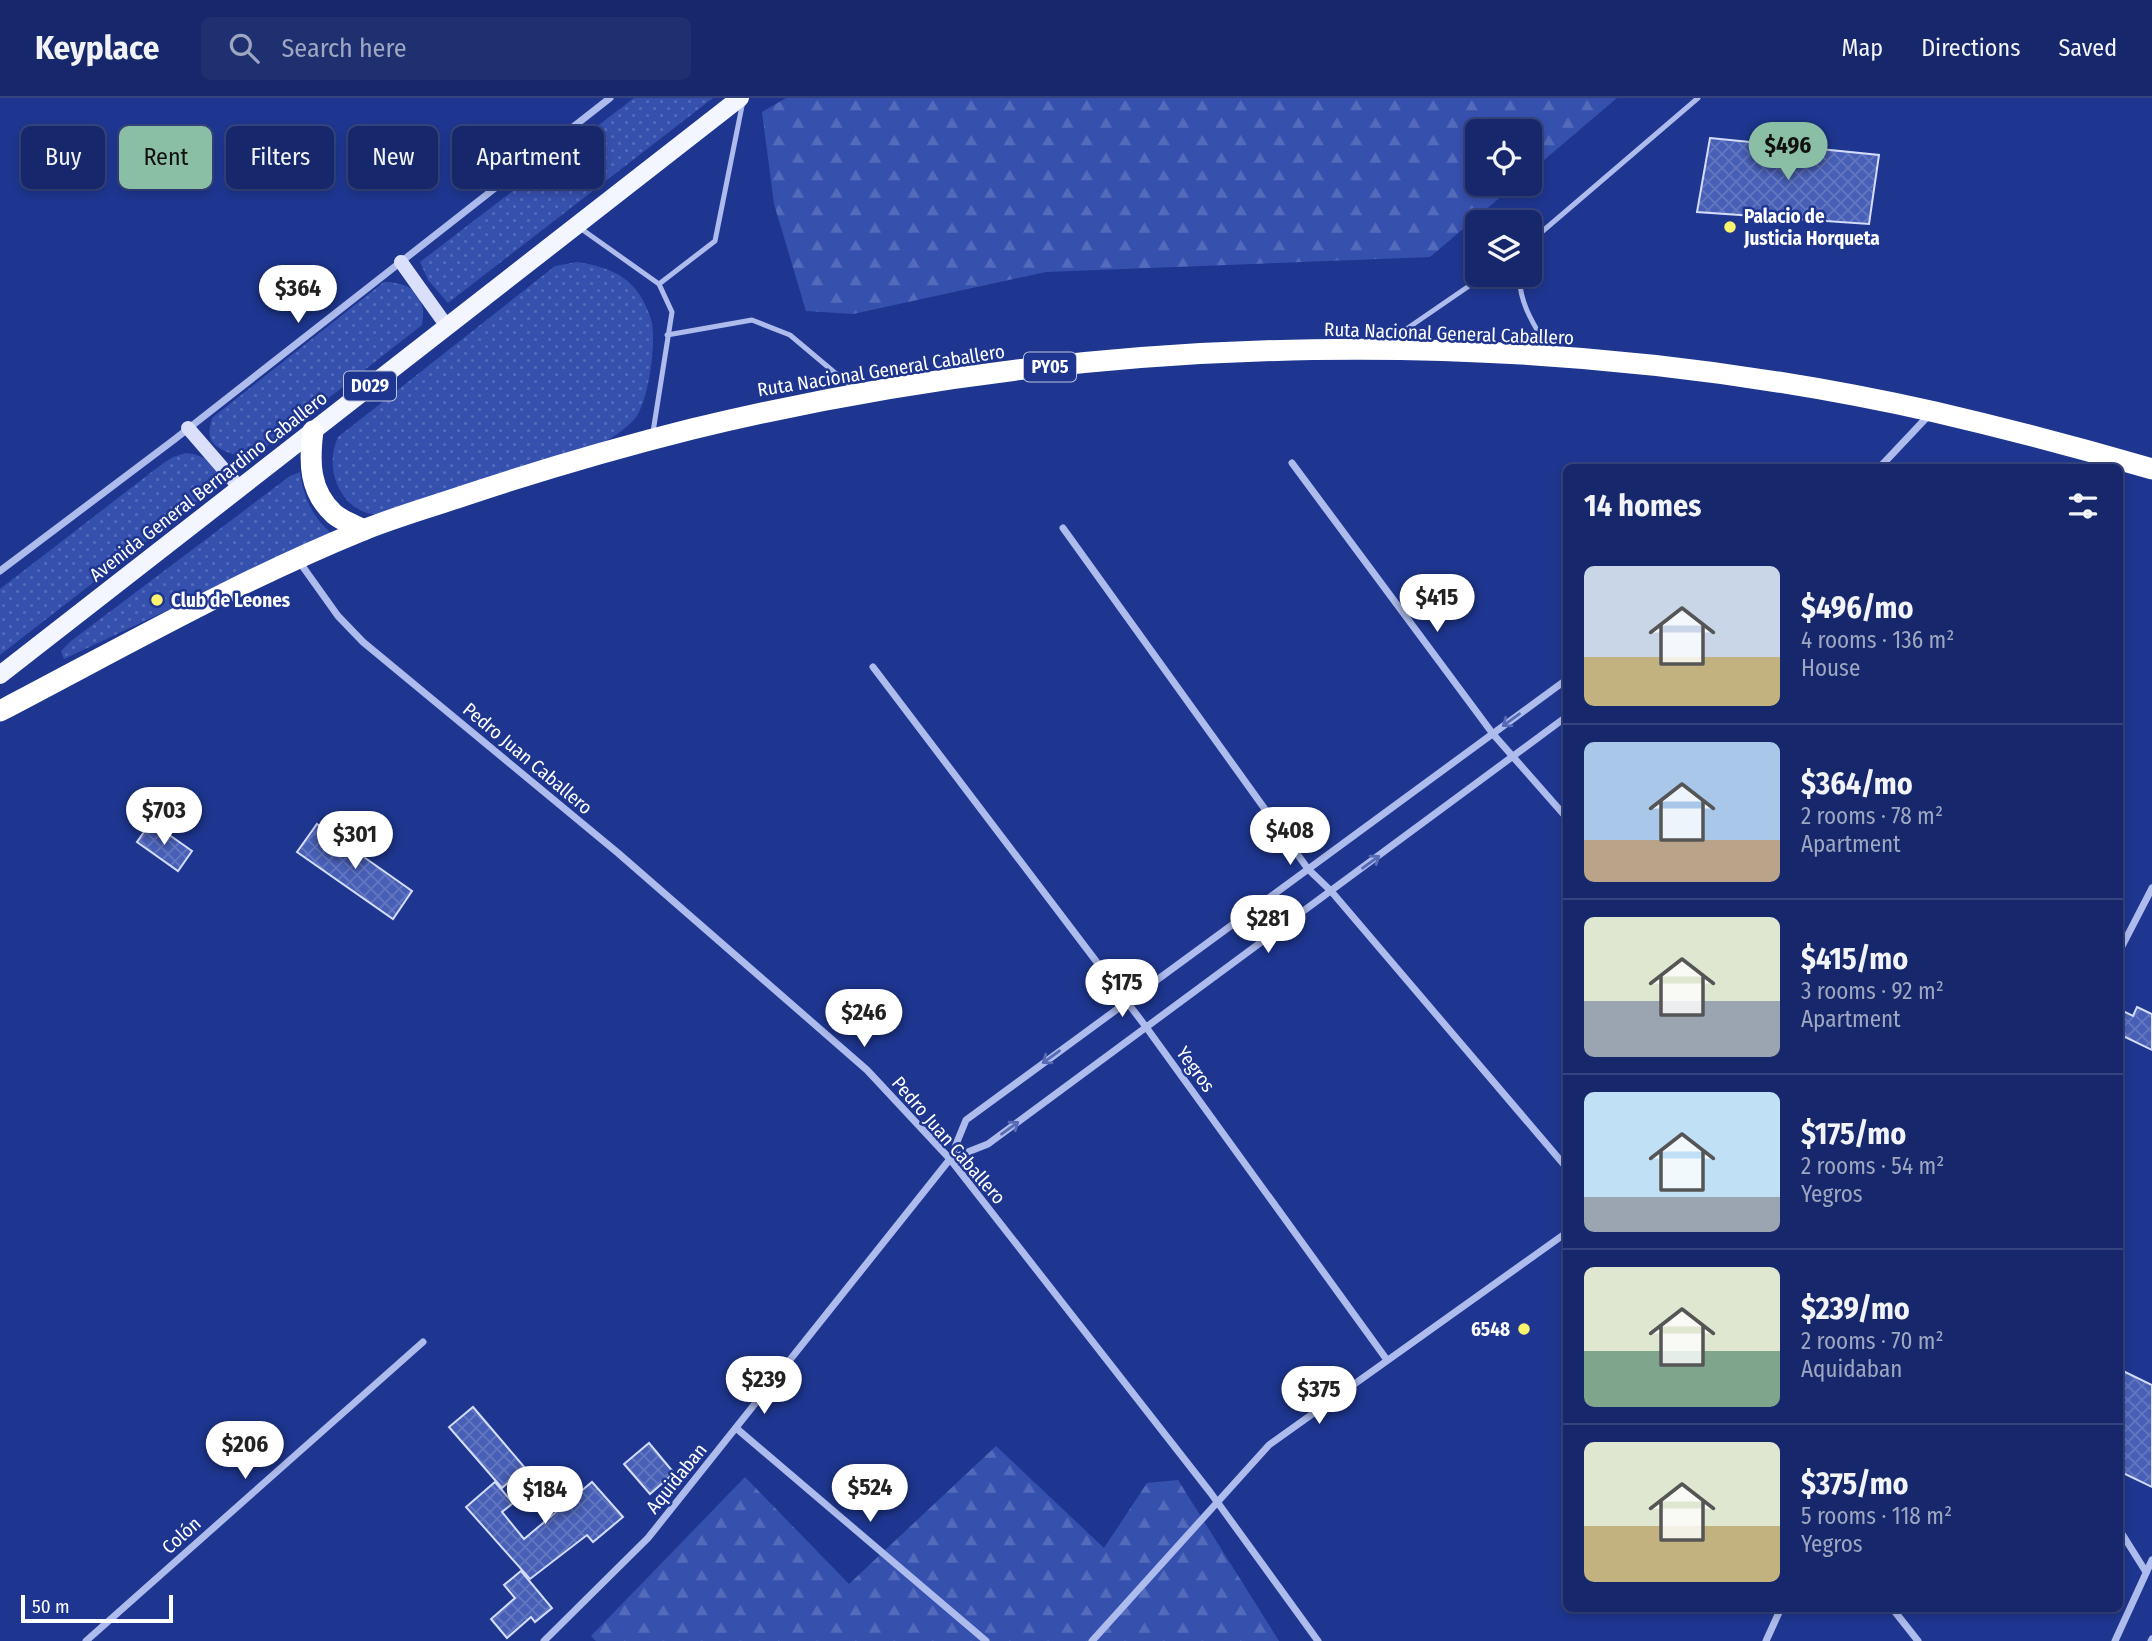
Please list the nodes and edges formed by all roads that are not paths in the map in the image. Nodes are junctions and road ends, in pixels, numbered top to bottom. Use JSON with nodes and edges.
{"nodes":[{"id":1,"x":610,"y":98,"type":"edge"},
{"id":2,"x":742,"y":98,"type":"edge"},
{"id":3,"x":1698,"y":98,"type":"edge"},
{"id":4,"x":576,"y":225,"type":"junction"},
{"id":5,"x":1542,"y":232,"type":"edge"},
{"id":6,"x":401,"y":262,"type":"junction"},
{"id":7,"x":659,"y":284,"type":"junction"},
{"id":8,"x":1468,"y":287,"type":"edge"},
{"id":9,"x":1521,"y":287,"type":"edge"},
{"id":10,"x":446,"y":325,"type":"junction"},
{"id":11,"x":667,"y":335,"type":"junction"},
{"id":12,"x":1376,"y":350,"type":"junction"},
{"id":13,"x":1576,"y":359,"type":"junction"},
{"id":14,"x":859,"y":393,"type":"junction"},
{"id":15,"x":1932,"y":411,"type":"junction"},
{"id":16,"x":188,"y":428,"type":"junction"},
{"id":17,"x":313,"y":431,"type":"junction"},
{"id":18,"x":652,"y":439,"type":"junction"},
{"id":19,"x":1292,"y":463,"type":"dead end"},
{"id":20,"x":1883,"y":464,"type":"edge"},
{"id":21,"x":2152,"y":469,"type":"edge"},
{"id":22,"x":239,"y":487,"type":"junction"},
{"id":23,"x":1063,"y":528,"type":"dead end"},
{"id":24,"x":364,"y":530,"type":"junction"},
{"id":25,"x":298,"y":559,"type":"junction"},
{"id":26,"x":0,"y":571,"type":"edge"},
{"id":27,"x":873,"y":667,"type":"dead end"},
{"id":28,"x":0,"y":675,"type":"edge"},
{"id":29,"x":1563,"y":682,"type":"edge"},
{"id":30,"x":0,"y":711,"type":"edge"},
{"id":31,"x":1563,"y":719,"type":"edge"},
{"id":32,"x":1493,"y":734,"type":"junction"},
{"id":33,"x":1513,"y":757,"type":"junction"},
{"id":34,"x":1563,"y":814,"type":"edge"},
{"id":35,"x":1308,"y":869,"type":"junction"},
{"id":36,"x":1331,"y":891,"type":"junction"},
{"id":37,"x":2151,"y":891,"type":"edge"},
{"id":38,"x":2123,"y":944,"type":"edge"},
{"id":39,"x":1127,"y":1002,"type":"junction"},
{"id":40,"x":1146,"y":1027,"type":"junction"},
{"id":41,"x":950,"y":1159,"type":"junction"},
{"id":42,"x":1563,"y":1163,"type":"edge"},
{"id":43,"x":1563,"y":1235,"type":"edge"},
{"id":44,"x":423,"y":1342,"type":"dead end"},
{"id":45,"x":1387,"y":1360,"type":"junction"},
{"id":46,"x":736,"y":1429,"type":"junction"},
{"id":47,"x":1218,"y":1502,"type":"junction"},
{"id":48,"x":2123,"y":1535,"type":"edge"},
{"id":49,"x":2152,"y":1560,"type":"edge"},
{"id":50,"x":2146,"y":1572,"type":"junction"},
{"id":51,"x":1780,"y":1612,"type":"edge"},
{"id":52,"x":1895,"y":1612,"type":"edge"},
{"id":53,"x":86,"y":1641,"type":"edge"},
{"id":54,"x":544,"y":1641,"type":"edge"},
{"id":55,"x":986,"y":1641,"type":"edge"},
{"id":56,"x":1092,"y":1641,"type":"edge"},
{"id":57,"x":1318,"y":1641,"type":"edge"},
{"id":58,"x":1766,"y":1641,"type":"edge"},
{"id":59,"x":1918,"y":1641,"type":"edge"},
{"id":60,"x":2115,"y":1641,"type":"edge"}],
"edges":[{"from":1,"to":6,"type":"street"},
{"from":2,"to":4,"type":"main road","name":"Avenida General Bernardino Caballero","number":"D029"},
{"from":2,"to":7,"type":"lane"},
{"from":3,"to":5,"type":"lane"},
{"from":4,"to":7,"type":"lane"},
{"from":4,"to":10,"type":"main road","name":"Avenida General Bernardino Caballero","number":"D029"},
{"from":6,"to":10,"type":"main road"},
{"from":6,"to":16,"type":"street"},
{"from":7,"to":11,"type":"lane"},
{"from":8,"to":12,"type":"lane"},
{"from":9,"to":13,"type":"lane"},
{"from":10,"to":17,"type":"main road","name":"Avenida General Bernardino Caballero","number":"D029"},
{"from":11,"to":14,"type":"lane"},
{"from":11,"to":18,"type":"lane"},
{"from":12,"to":13,"type":"highway","name":"Ruta Nacional General Caballero","number":"PY05"},
{"from":12,"to":14,"type":"highway","name":"Ruta Nacional General Caballero","number":"PY05"},
{"from":13,"to":15,"type":"highway","name":"Ruta Nacional General Caballero","number":"PY05"},
{"from":14,"to":18,"type":"highway","name":"Ruta Nacional General Caballero","number":"PY05"},
{"from":15,"to":20,"type":"street"},
{"from":15,"to":21,"type":"highway","name":"Ruta Nacional General Caballero","number":"PY05"},
{"from":16,"to":22,"type":"main road"},
{"from":16,"to":26,"type":"street"},
{"from":17,"to":22,"type":"main road","name":"Avenida General Bernardino Caballero","number":"D029"},
{"from":17,"to":24,"type":"highway"},
{"from":18,"to":24,"type":"highway","name":"Ruta Nacional General Caballero","number":"PY05"},
{"from":19,"to":32,"type":"street"},
{"from":22,"to":28,"type":"main road","name":"Avenida General Bernardino Caballero","number":"D029"},
{"from":23,"to":35,"type":"street"},
{"from":24,"to":25,"type":"highway","name":"Ruta Nacional General Caballero","number":"PY05"},
{"from":25,"to":30,"type":"highway","name":"Ruta Nacional General Caballero","number":"PY05"},
{"from":25,"to":41,"type":"street","name":"Pedro Juan Caballero"},
{"from":27,"to":39,"type":"street","name":"Yegros"},
{"from":29,"to":32,"type":"street","one_way":true},
{"from":31,"to":33,"type":"street"},
{"from":32,"to":33,"type":"street"},
{"from":32,"to":35,"type":"street"},
{"from":33,"to":34,"type":"street"},
{"from":36,"to":33,"type":"street","one_way":true},
{"from":35,"to":36,"type":"street"},
{"from":35,"to":39,"type":"street"},
{"from":36,"to":40,"type":"street"},
{"from":36,"to":42,"type":"street"},
{"from":37,"to":38,"type":"street"},
{"from":39,"to":40,"type":"street","name":"Yegros"},
{"from":39,"to":41,"type":"street","one_way":true},
{"from":41,"to":40,"type":"street","one_way":true},
{"from":40,"to":45,"type":"street","name":"Yegros"},
{"from":41,"to":46,"type":"street","name":"Aquidaban"},
{"from":41,"to":47,"type":"street","name":"Pedro Juan Caballero"},
{"from":43,"to":45,"type":"street"},
{"from":44,"to":53,"type":"street","name":"Colón"},
{"from":45,"to":47,"type":"street"},
{"from":46,"to":54,"type":"street","name":"Aquidaban"},
{"from":46,"to":55,"type":"street"},
{"from":47,"to":56,"type":"street"},
{"from":47,"to":57,"type":"street","name":"Pedro Juan Caballero"},
{"from":48,"to":50,"type":"street"},
{"from":49,"to":50,"type":"street"},
{"from":50,"to":60,"type":"street"},
{"from":51,"to":58,"type":"street"},
{"from":52,"to":59,"type":"street"}]}
